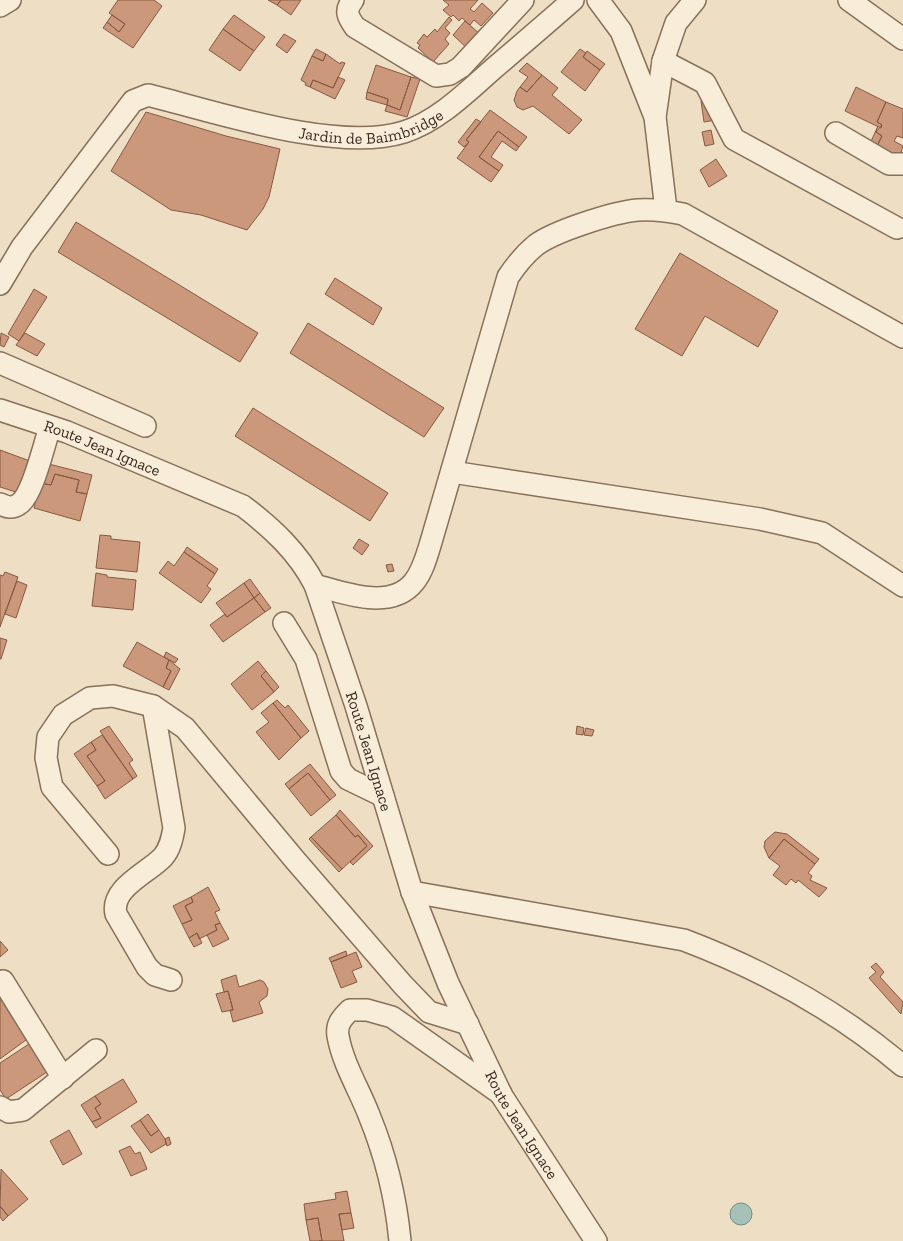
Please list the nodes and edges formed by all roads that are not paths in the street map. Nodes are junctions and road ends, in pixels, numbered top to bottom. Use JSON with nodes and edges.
{"nodes":[{"id":1,"x":10,"y":0,"type":"edge"},
{"id":2,"x":353,"y":0,"type":"edge"},
{"id":3,"x":523,"y":0,"type":"edge"},
{"id":4,"x":573,"y":0,"type":"edge"},
{"id":5,"x":598,"y":0,"type":"edge"},
{"id":6,"x":695,"y":0,"type":"edge"},
{"id":7,"x":849,"y":0,"type":"edge"},
{"id":8,"x":0,"y":6,"type":"edge"},
{"id":9,"x":903,"y":39,"type":"edge"},
{"id":10,"x":663,"y":61,"type":"junction"},
{"id":11,"x":655,"y":117,"type":"junction"},
{"id":12,"x":836,"y":132,"type":"dead end"},
{"id":13,"x":903,"y":164,"type":"edge"},
{"id":14,"x":666,"y":210,"type":"junction"},
{"id":15,"x":897,"y":228,"type":"dead end"},
{"id":16,"x":7,"y":258,"type":"edge"},
{"id":17,"x":0,"y":284,"type":"edge"},
{"id":18,"x":903,"y":337,"type":"edge"},
{"id":19,"x":0,"y":363,"type":"edge"},
{"id":20,"x":0,"y":410,"type":"edge"},
{"id":21,"x":145,"y":426,"type":"dead end"},
{"id":22,"x":50,"y":427,"type":"junction"},
{"id":23,"x":452,"y":472,"type":"junction"},
{"id":24,"x":0,"y":504,"type":"edge"},
{"id":25,"x":315,"y":585,"type":"junction"},
{"id":26,"x":903,"y":586,"type":"edge"},
{"id":27,"x":284,"y":623,"type":"dead end"},
{"id":28,"x":153,"y":706,"type":"junction"},
{"id":29,"x":383,"y":796,"type":"junction"},
{"id":30,"x":108,"y":854,"type":"dead end"},
{"id":31,"x":412,"y":892,"type":"junction"},
{"id":32,"x":171,"y":980,"type":"dead end"},
{"id":33,"x":3,"y":981,"type":"dead end"},
{"id":34,"x":468,"y":1024,"type":"junction"},
{"id":35,"x":96,"y":1050,"type":"dead end"},
{"id":36,"x":903,"y":1066,"type":"edge"},
{"id":37,"x":63,"y":1078,"type":"junction"},
{"id":38,"x":502,"y":1096,"type":"junction"},
{"id":39,"x":0,"y":1107,"type":"edge"},
{"id":40,"x":400,"y":1241,"type":"edge"},
{"id":41,"x":596,"y":1241,"type":"edge"}],
"edges":[{"from":1,"to":8,"type":"street"},
{"from":2,"to":3,"type":"street"},
{"from":4,"to":16,"type":"street","name":"Jardin de Baimbridge"},
{"from":5,"to":11,"type":"street"},
{"from":6,"to":10,"type":"street"},
{"from":7,"to":9,"type":"street"},
{"from":10,"to":11,"type":"street"},
{"from":10,"to":15,"type":"street"},
{"from":11,"to":14,"type":"street"},
{"from":12,"to":13,"type":"street"},
{"from":14,"to":18,"type":"street"},
{"from":14,"to":23,"type":"street"},
{"from":16,"to":17,"type":"street"},
{"from":19,"to":21,"type":"street"},
{"from":20,"to":22,"type":"street","name":"Route Jean Ignace"},
{"from":22,"to":24,"type":"street"},
{"from":22,"to":25,"type":"street","name":"Route Jean Ignace"},
{"from":23,"to":25,"type":"street"},
{"from":23,"to":26,"type":"street"},
{"from":25,"to":29,"type":"street","name":"Route Jean Ignace"},
{"from":27,"to":29,"type":"street"},
{"from":28,"to":30,"type":"street"},
{"from":28,"to":32,"type":"street"},
{"from":28,"to":34,"type":"street"},
{"from":29,"to":31,"type":"street","name":"Route Jean Ignace"},
{"from":31,"to":34,"type":"street","name":"Route Jean Ignace"},
{"from":31,"to":36,"type":"street"},
{"from":33,"to":37,"type":"street"},
{"from":34,"to":38,"type":"street","name":"Route Jean Ignace"},
{"from":35,"to":37,"type":"street"},
{"from":37,"to":39,"type":"street"},
{"from":38,"to":40,"type":"street"},
{"from":38,"to":41,"type":"street","name":"Route Jean Ignace"}]}
